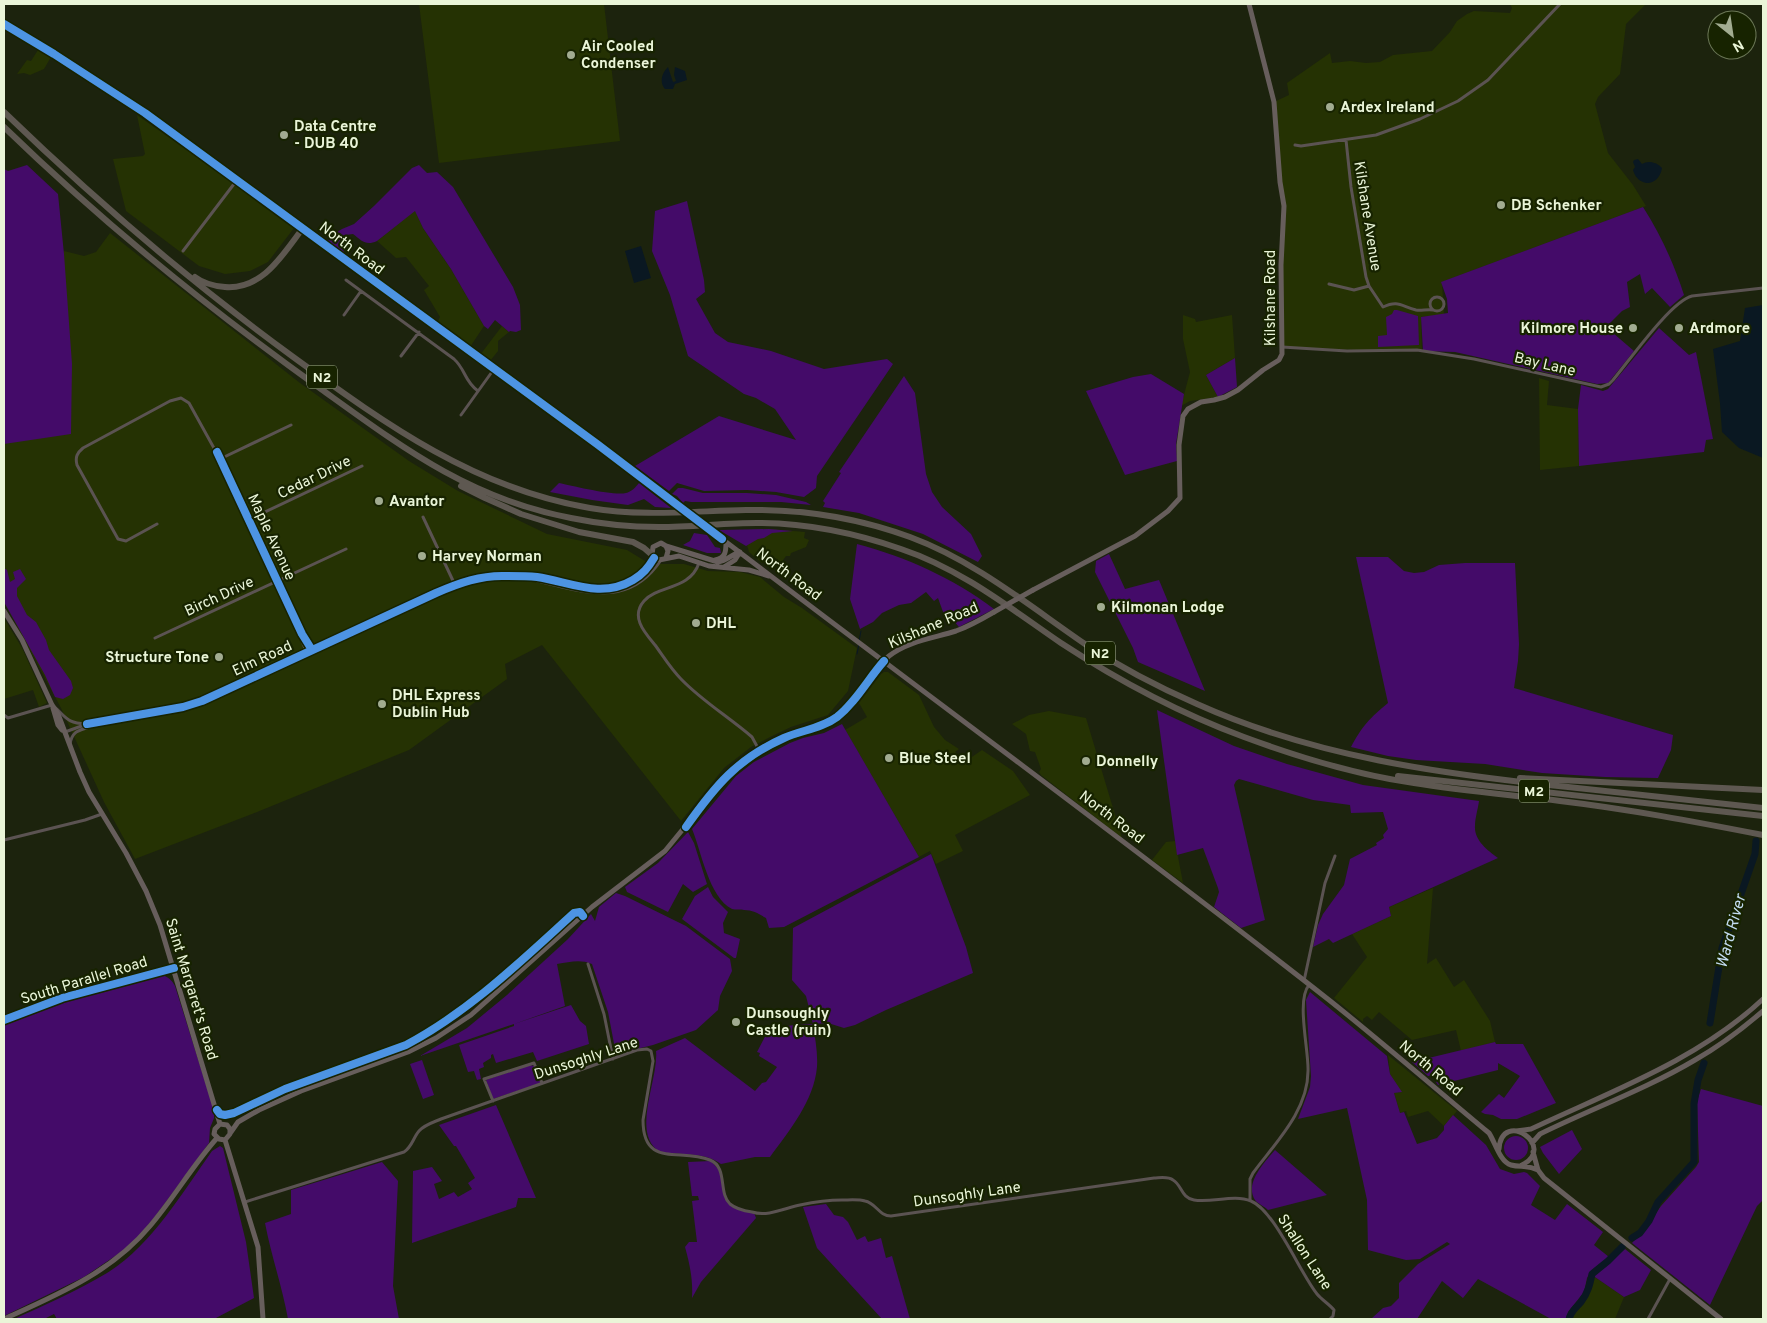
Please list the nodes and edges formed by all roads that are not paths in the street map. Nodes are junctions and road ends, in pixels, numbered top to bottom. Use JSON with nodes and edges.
{"nodes":[{"id":1,"x":1249,"y":4,"type":"edge"},
{"id":2,"x":1560,"y":4,"type":"edge"},
{"id":3,"x":4,"y":24,"type":"edge"},
{"id":4,"x":4,"y":112,"type":"edge"},
{"id":5,"x":4,"y":127,"type":"edge"},
{"id":6,"x":1346,"y":140,"type":"junction"},
{"id":7,"x":1295,"y":145,"type":"dead end"},
{"id":8,"x":237,"y":180,"type":"junction"},
{"id":9,"x":303,"y":228,"type":"junction"},
{"id":10,"x":148,"y":243,"type":"junction"},
{"id":11,"x":183,"y":251,"type":"dead end"},
{"id":12,"x":346,"y":280,"type":"dead end"},
{"id":13,"x":1329,"y":284,"type":"dead end"},
{"id":14,"x":1369,"y":286,"type":"junction"},
{"id":15,"x":1763,"y":288,"type":"edge"},
{"id":16,"x":361,"y":291,"type":"junction"},
{"id":17,"x":1430,"y":304,"type":"junction"},
{"id":18,"x":1426,"y":309,"type":"junction"},
{"id":19,"x":1433,"y":310,"type":"junction"},
{"id":20,"x":344,"y":315,"type":"dead end"},
{"id":21,"x":419,"y":332,"type":"junction"},
{"id":22,"x":1282,"y":348,"type":"junction"},
{"id":23,"x":401,"y":356,"type":"dead end"},
{"id":24,"x":494,"y":369,"type":"junction"},
{"id":25,"x":321,"y":388,"type":"junction"},
{"id":26,"x":478,"y":391,"type":"junction"},
{"id":27,"x":461,"y":415,"type":"dead end"},
{"id":28,"x":291,"y":425,"type":"dead end"},
{"id":29,"x":220,"y":459,"type":"junction"},
{"id":30,"x":362,"y":466,"type":"dead end"},
{"id":31,"x":676,"y":505,"type":"tunnel mouth"},
{"id":32,"x":424,"y":517,"type":"dead end"},
{"id":33,"x":248,"y":520,"type":"junction"},
{"id":34,"x":157,"y":524,"type":"dead end"},
{"id":35,"x":713,"y":532,"type":"tunnel mouth"},
{"id":36,"x":726,"y":542,"type":"junction"},
{"id":37,"x":666,"y":546,"type":"junction"},
{"id":38,"x":346,"y":549,"type":"dead end"},
{"id":39,"x":740,"y":552,"type":"junction"},
{"id":40,"x":653,"y":557,"type":"junction"},
{"id":41,"x":663,"y":559,"type":"junction"},
{"id":42,"x":712,"y":560,"type":"junction"},
{"id":43,"x":699,"y":563,"type":"junction"},
{"id":44,"x":723,"y":567,"type":"junction"},
{"id":45,"x":772,"y":576,"type":"junction"},
{"id":46,"x":528,"y":578,"type":"junction"},
{"id":47,"x":278,"y":581,"type":"junction"},
{"id":48,"x":455,"y":585,"type":"junction"},
{"id":49,"x":4,"y":611,"type":"edge"},
{"id":50,"x":302,"y":634,"type":"junction"},
{"id":51,"x":154,"y":638,"type":"dead end"},
{"id":52,"x":312,"y":650,"type":"junction"},
{"id":53,"x":306,"y":653,"type":"junction"},
{"id":54,"x":884,"y":661,"type":"junction"},
{"id":55,"x":52,"y":705,"type":"junction"},
{"id":56,"x":4,"y":716,"type":"edge"},
{"id":57,"x":96,"y":722,"type":"junction"},
{"id":58,"x":74,"y":723,"type":"junction"},
{"id":59,"x":87,"y":724,"type":"junction"},
{"id":60,"x":64,"y":732,"type":"junction"},
{"id":61,"x":70,"y":746,"type":"junction"},
{"id":62,"x":760,"y":751,"type":"junction"},
{"id":63,"x":1306,"y":757,"type":"junction"},
{"id":64,"x":1388,"y":763,"type":"junction"},
{"id":65,"x":1763,"y":790,"type":"edge"},
{"id":66,"x":1763,"y":808,"type":"edge"},
{"id":67,"x":102,"y":814,"type":"junction"},
{"id":68,"x":1763,"y":816,"type":"edge"},
{"id":69,"x":1763,"y":834,"type":"edge"},
{"id":70,"x":4,"y":840,"type":"edge"},
{"id":71,"x":1335,"y":856,"type":"dead end"},
{"id":72,"x":588,"y":964,"type":"dead end"},
{"id":73,"x":174,"y":968,"type":"junction"},
{"id":74,"x":1304,"y":981,"type":"junction"},
{"id":75,"x":1309,"y":985,"type":"junction"},
{"id":76,"x":1763,"y":999,"type":"edge"},
{"id":77,"x":1763,"y":1011,"type":"edge"},
{"id":78,"x":4,"y":1020,"type":"edge"},
{"id":79,"x":613,"y":1058,"type":"junction"},
{"id":80,"x":542,"y":1083,"type":"junction"},
{"id":81,"x":493,"y":1101,"type":"junction"},
{"id":82,"x":238,"y":1122,"type":"junction"},
{"id":83,"x":223,"y":1124,"type":"junction"},
{"id":84,"x":1516,"y":1131,"type":"junction"},
{"id":85,"x":231,"y":1132,"type":"junction"},
{"id":86,"x":1489,"y":1133,"type":"junction"},
{"id":87,"x":1506,"y":1134,"type":"junction"},
{"id":88,"x":217,"y":1138,"type":"junction"},
{"id":89,"x":225,"y":1140,"type":"junction"},
{"id":90,"x":1532,"y":1142,"type":"junction"},
{"id":91,"x":1499,"y":1150,"type":"junction"},
{"id":92,"x":1533,"y":1152,"type":"junction"},
{"id":93,"x":1521,"y":1165,"type":"junction"},
{"id":94,"x":1538,"y":1170,"type":"junction"},
{"id":95,"x":1250,"y":1200,"type":"junction"},
{"id":96,"x":245,"y":1202,"type":"junction"},
{"id":97,"x":1670,"y":1279,"type":"junction"},
{"id":98,"x":4,"y":1319,"type":"edge"},
{"id":99,"x":263,"y":1319,"type":"edge"},
{"id":100,"x":1330,"y":1319,"type":"edge"},
{"id":101,"x":1648,"y":1319,"type":"edge"},
{"id":102,"x":1721,"y":1319,"type":"edge"}],
"edges":[{"from":1,"to":22,"type":"main road","name":"Kilshane Road"},
{"from":2,"to":6,"type":"street"},
{"from":3,"to":8,"type":"street","name":"North Road"},
{"from":4,"to":10,"type":"highway","number":"N2"},
{"from":5,"to":25,"type":"highway","number":"N2"},
{"from":6,"to":7,"type":"street"},
{"from":6,"to":14,"type":"street","name":"Kilshane Avenue"},
{"from":8,"to":9,"type":"street","name":"North Road"},
{"from":8,"to":11,"type":"street"},
{"from":9,"to":10,"type":"highway"},
{"from":9,"to":24,"type":"main road","name":"North Road"},
{"from":10,"to":64,"type":"highway","number":"N2"},
{"from":12,"to":16,"type":"street"},
{"from":13,"to":14,"type":"street"},
{"from":14,"to":18,"type":"street","name":"Kilshane Avenue"},
{"from":15,"to":22,"type":"street","name":"Bay Lane"},
{"from":16,"to":20,"type":"street"},
{"from":16,"to":21,"type":"street"},
{"from":17,"to":18,"type":"street"},
{"from":17,"to":19,"type":"street"},
{"from":17,"to":19,"type":"street"},
{"from":18,"to":19,"type":"street","name":"Kilshane Avenue"},
{"from":21,"to":23,"type":"street"},
{"from":21,"to":26,"type":"street"},
{"from":22,"to":54,"type":"main road","name":"Kilshane Road","bridge":true},
{"from":24,"to":26,"type":"street"},
{"from":24,"to":31,"type":"main road","name":"North Road"},
{"from":25,"to":40,"type":"highway"},
{"from":25,"to":63,"type":"highway","number":"N2"},
{"from":26,"to":27,"type":"street"},
{"from":28,"to":29,"type":"street"},
{"from":29,"to":33,"type":"street","name":"Maple Avenue"},
{"from":29,"to":34,"type":"street","name":"Maple Avenue"},
{"from":30,"to":33,"type":"street","name":"Cedar Drive"},
{"from":32,"to":48,"type":"street"},
{"from":33,"to":47,"type":"street","name":"Maple Avenue"},
{"from":35,"to":36,"type":"main road","name":"North Road"},
{"from":36,"to":39,"type":"main road","name":"North Road"},
{"from":36,"to":42,"type":"main road"},
{"from":37,"to":40,"type":"main road"},
{"from":37,"to":41,"type":"main road"},
{"from":37,"to":42,"type":"main road"},
{"from":38,"to":47,"type":"street","name":"Birch Drive"},
{"from":39,"to":42,"type":"main road"},
{"from":39,"to":44,"type":"main road"},
{"from":39,"to":45,"type":"main road","name":"North Road"},
{"from":40,"to":41,"type":"main road"},
{"from":40,"to":46,"type":"street","name":"Elm Road"},
{"from":41,"to":43,"type":"main road"},
{"from":41,"to":46,"type":"street","name":"Elm Road"},
{"from":43,"to":44,"type":"main road"},
{"from":43,"to":62,"type":"street"},
{"from":44,"to":45,"type":"main road"},
{"from":45,"to":54,"type":"main road","name":"North Road"},
{"from":46,"to":48,"type":"street","name":"Elm Road"},
{"from":47,"to":50,"type":"street","name":"Maple Avenue"},
{"from":47,"to":51,"type":"street","name":"Birch Drive"},
{"from":48,"to":52,"type":"street","name":"Elm Road"},
{"from":49,"to":55,"type":"main road","name":"Saint Margaret's Road"},
{"from":50,"to":52,"type":"street","name":"Maple Avenue"},
{"from":50,"to":53,"type":"street","name":"Maple Avenue"},
{"from":52,"to":53,"type":"street","name":"Elm Road"},
{"from":53,"to":57,"type":"street","name":"Elm Road"},
{"from":54,"to":62,"type":"main road","name":"Kilshane Road"},
{"from":54,"to":74,"type":"main road","name":"North Road"},
{"from":55,"to":56,"type":"street"},
{"from":55,"to":58,"type":"street"},
{"from":55,"to":60,"type":"main road","name":"Saint Margaret's Road"},
{"from":57,"to":59,"type":"street","name":"Elm Road"},
{"from":57,"to":61,"type":"street","name":"Elm Road"},
{"from":58,"to":59,"type":"street","name":"Elm Road"},
{"from":58,"to":60,"type":"street"},
{"from":59,"to":60,"type":"street","name":"Elm Road"},
{"from":60,"to":61,"type":"main road","name":"Saint Margaret's Road"},
{"from":61,"to":67,"type":"main road","name":"Saint Margaret's Road"},
{"from":62,"to":82,"type":"main road","name":"Kilshane Road"},
{"from":63,"to":68,"type":"highway","number":"M2"},
{"from":63,"to":69,"type":"highway"},
{"from":64,"to":65,"type":"highway"},
{"from":64,"to":66,"type":"highway","number":"M2"},
{"from":67,"to":70,"type":"street"},
{"from":67,"to":73,"type":"main road","name":"Saint Margaret's Road"},
{"from":71,"to":74,"type":"street"},
{"from":72,"to":79,"type":"street"},
{"from":73,"to":78,"type":"main road","name":"South Parallel Road"},
{"from":73,"to":83,"type":"main road","name":"Saint Margaret's Road"},
{"from":74,"to":75,"type":"main road","name":"North Road"},
{"from":75,"to":86,"type":"main road","name":"North Road"},
{"from":75,"to":95,"type":"street"},
{"from":76,"to":84,"type":"main road"},
{"from":77,"to":90,"type":"main road"},
{"from":79,"to":80,"type":"street","name":"Dunsoghly Lane"},
{"from":79,"to":95,"type":"street","name":"Dunsoghly Lane"},
{"from":80,"to":81,"type":"street","name":"Dunsoghly Lane"},
{"from":80,"to":81,"type":"street"},
{"from":81,"to":96,"type":"street","name":"Dunsoghly Lane"},
{"from":82,"to":83,"type":"main road","name":"Kilshane Road"},
{"from":82,"to":85,"type":"main road","name":"Kilshane Road"},
{"from":83,"to":85,"type":"main road"},
{"from":83,"to":88,"type":"main road"},
{"from":84,"to":87,"type":"main road"},
{"from":84,"to":90,"type":"main road"},
{"from":85,"to":89,"type":"main road"},
{"from":86,"to":87,"type":"main road"},
{"from":86,"to":91,"type":"main road","name":"North Road"},
{"from":87,"to":91,"type":"main road"},
{"from":88,"to":89,"type":"main road"},
{"from":88,"to":98,"type":"main road"},
{"from":89,"to":96,"type":"main road"},
{"from":90,"to":92,"type":"main road"},
{"from":91,"to":93,"type":"main road"},
{"from":92,"to":93,"type":"main road"},
{"from":92,"to":94,"type":"main road"},
{"from":93,"to":94,"type":"main road"},
{"from":94,"to":97,"type":"main road"},
{"from":95,"to":100,"type":"street","name":"Shallon Lane"},
{"from":96,"to":99,"type":"main road"},
{"from":97,"to":101,"type":"street"},
{"from":97,"to":102,"type":"main road"}]}
